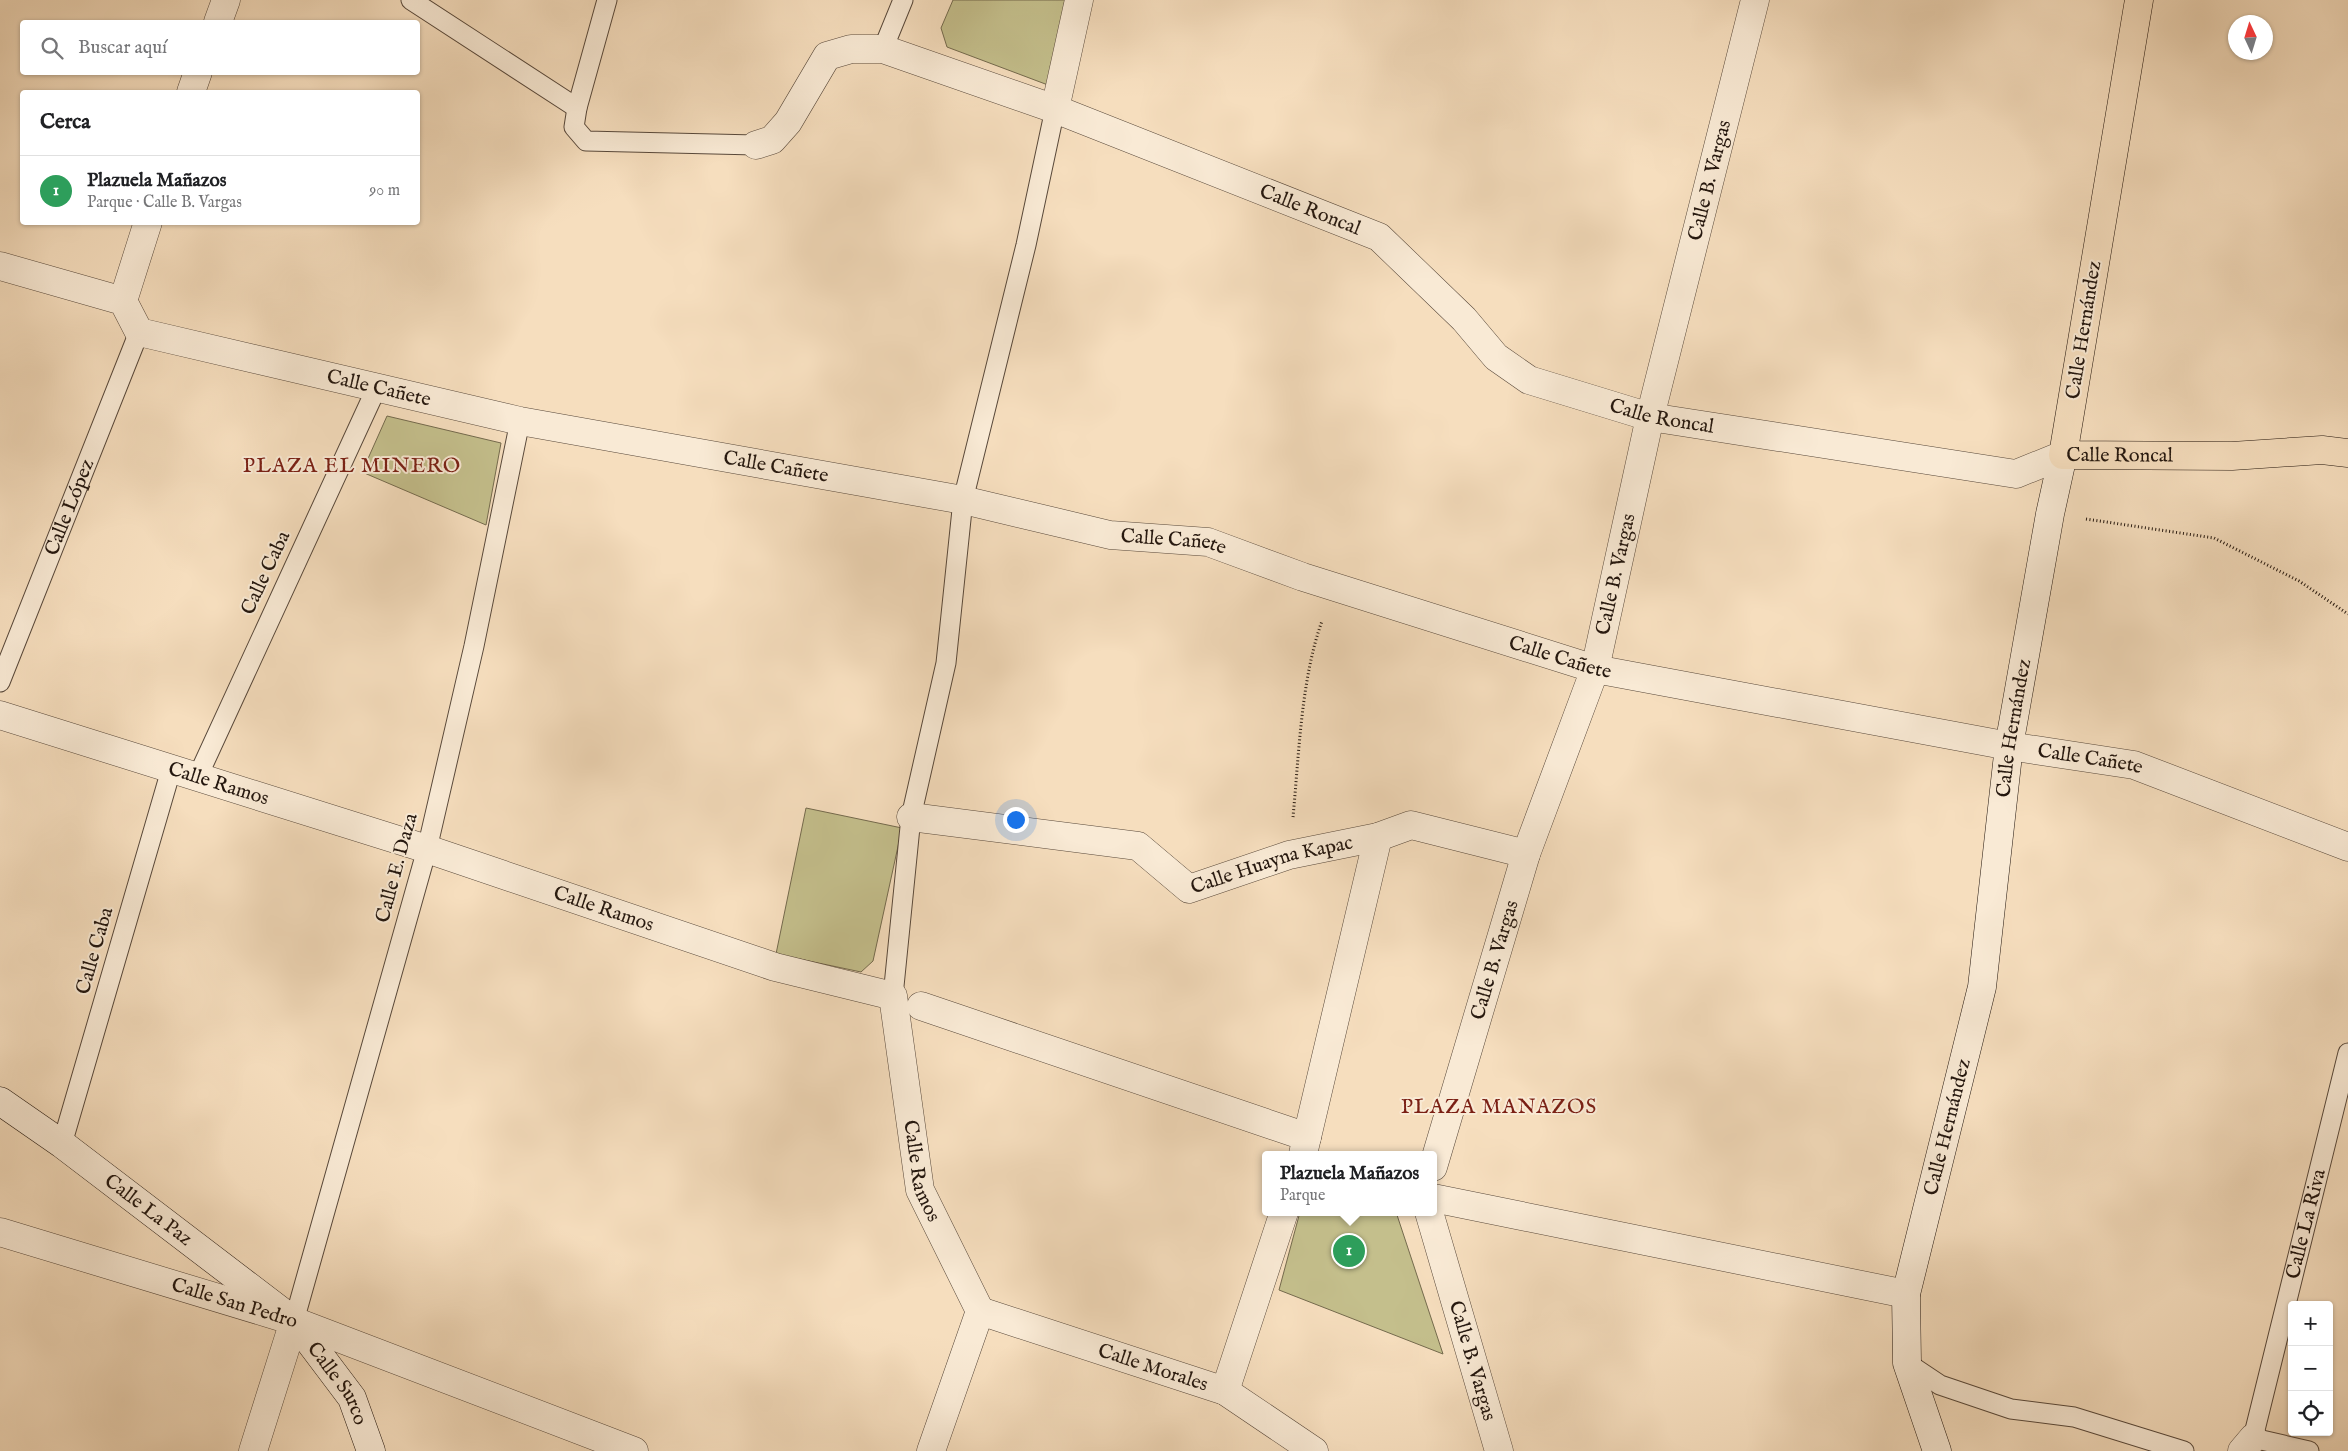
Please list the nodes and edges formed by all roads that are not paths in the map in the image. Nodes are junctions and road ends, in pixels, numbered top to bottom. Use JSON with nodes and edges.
{"nodes":[{"id":1,"x":226,"y":0,"type":"edge"},
{"id":2,"x":411,"y":0,"type":"edge"},
{"id":3,"x":607,"y":0,"type":"edge"},
{"id":4,"x":903,"y":0,"type":"edge"},
{"id":5,"x":1079,"y":0,"type":"edge"},
{"id":6,"x":1755,"y":0,"type":"edge"},
{"id":7,"x":2138,"y":0,"type":"edge"},
{"id":8,"x":219,"y":20,"type":"edge"},
{"id":9,"x":883,"y":49,"type":"junction"},
{"id":10,"x":197,"y":75,"type":"edge"},
{"id":11,"x":192,"y":90,"type":"edge"},
{"id":12,"x":577,"y":108,"type":"junction"},
{"id":13,"x":1055,"y":109,"type":"junction"},
{"id":14,"x":756,"y":145,"type":"joint"},
{"id":15,"x":147,"y":225,"type":"edge"},
{"id":16,"x":0,"y":266,"type":"edge"},
{"id":17,"x":123,"y":301,"type":"junction"},
{"id":18,"x":139,"y":332,"type":"junction"},
{"id":19,"x":377,"y":387,"type":"junction"},
{"id":20,"x":1650,"y":416,"type":"junction"},
{"id":21,"x":520,"y":421,"type":"junction"},
{"id":22,"x":2348,"y":453,"type":"edge"},
{"id":23,"x":2063,"y":455,"type":"junction"},
{"id":24,"x":963,"y":500,"type":"junction"},
{"id":25,"x":1595,"y":669,"type":"junction"},
{"id":26,"x":0,"y":682,"type":"edge"},
{"id":27,"x":0,"y":715,"type":"edge"},
{"id":28,"x":2009,"y":746,"type":"junction"},
{"id":29,"x":184,"y":774,"type":"junction"},
{"id":30,"x":911,"y":817,"type":"junction"},
{"id":31,"x":1378,"y":837,"type":"junction"},
{"id":32,"x":2348,"y":847,"type":"edge"},
{"id":33,"x":427,"y":849,"type":"junction"},
{"id":34,"x":1526,"y":854,"type":"junction"},
{"id":35,"x":893,"y":996,"type":"junction"},
{"id":36,"x":921,"y":1006,"type":"dead end"},
{"id":37,"x":2348,"y":1053,"type":"edge"},
{"id":38,"x":0,"y":1101,"type":"edge"},
{"id":39,"x":62,"y":1144,"type":"junction"},
{"id":40,"x":1305,"y":1150,"type":"edge"},
{"id":41,"x":1437,"y":1154,"type":"edge"},
{"id":42,"x":1437,"y":1199,"type":"edge"},
{"id":43,"x":1283,"y":1216,"type":"edge"},
{"id":44,"x":1430,"y":1216,"type":"edge"},
{"id":45,"x":0,"y":1232,"type":"edge"},
{"id":46,"x":1906,"y":1294,"type":"junction"},
{"id":47,"x":980,"y":1311,"type":"junction"},
{"id":48,"x":294,"y":1322,"type":"junction"},
{"id":49,"x":1907,"y":1363,"type":"junction"},
{"id":50,"x":1225,"y":1391,"type":"junction"},
{"id":51,"x":2248,"y":1444,"type":"edge"},
{"id":52,"x":253,"y":1451,"type":"edge"},
{"id":53,"x":370,"y":1451,"type":"edge"},
{"id":54,"x":634,"y":1451,"type":"edge"},
{"id":55,"x":931,"y":1451,"type":"edge"},
{"id":56,"x":1314,"y":1451,"type":"edge"},
{"id":57,"x":1499,"y":1451,"type":"edge"},
{"id":58,"x":1937,"y":1451,"type":"edge"},
{"id":59,"x":2184,"y":1451,"type":"edge"},
{"id":60,"x":2309,"y":1451,"type":"edge"}],
"edges":[{"from":1,"to":8,"type":"street"},
{"from":2,"to":12,"type":"lane"},
{"from":3,"to":12,"type":"lane"},
{"from":4,"to":9,"type":"lane"},
{"from":5,"to":13,"type":"street"},
{"from":6,"to":20,"type":"street","name":"Calle B. Vargas"},
{"from":7,"to":23,"type":"main road","name":"Calle Hernández"},
{"from":9,"to":13,"type":"street","name":"Calle Roncal"},
{"from":9,"to":14,"type":"street","name":"Calle Roncal"},
{"from":10,"to":11,"type":"street"},
{"from":12,"to":14,"type":"lane"},
{"from":13,"to":20,"type":"street","name":"Calle Roncal"},
{"from":13,"to":24,"type":"lane"},
{"from":15,"to":17,"type":"street"},
{"from":16,"to":17,"type":"street"},
{"from":17,"to":18,"type":"street"},
{"from":18,"to":19,"type":"street","name":"Calle Cañete"},
{"from":18,"to":26,"type":"lane","name":"Calle López"},
{"from":19,"to":21,"type":"street","name":"Calle Cañete"},
{"from":19,"to":29,"type":"lane","name":"Calle Caba"},
{"from":20,"to":23,"type":"street","name":"Calle Roncal"},
{"from":20,"to":25,"type":"street","name":"Calle B. Vargas"},
{"from":21,"to":24,"type":"street","name":"Calle Cañete"},
{"from":21,"to":33,"type":"lane","name":"Calle E. Daza"},
{"from":22,"to":23,"type":"main road","name":"Calle Roncal"},
{"from":23,"to":28,"type":"street","name":"Calle Hernández"},
{"from":24,"to":25,"type":"street","name":"Calle Cañete"},
{"from":24,"to":30,"type":"lane"},
{"from":25,"to":28,"type":"street","name":"Calle Cañete"},
{"from":25,"to":34,"type":"street","name":"Calle B. Vargas"},
{"from":27,"to":29,"type":"street","name":"Calle Ramos"},
{"from":28,"to":32,"type":"street","name":"Calle Cañete"},
{"from":28,"to":46,"type":"street","name":"Calle Hernández"},
{"from":29,"to":33,"type":"street","name":"Calle Ramos"},
{"from":29,"to":39,"type":"lane","name":"Calle Caba"},
{"from":30,"to":31,"type":"street","name":"Calle Huayna Kapac"},
{"from":30,"to":35,"type":"lane"},
{"from":31,"to":34,"type":"street","name":"Calle Huayna Kapac"},
{"from":31,"to":40,"type":"street"},
{"from":33,"to":35,"type":"street","name":"Calle Ramos"},
{"from":33,"to":48,"type":"lane","name":"Calle E. Daza"},
{"from":34,"to":41,"type":"street","name":"Calle B. Vargas"},
{"from":35,"to":47,"type":"street","name":"Calle Ramos"},
{"from":36,"to":40,"type":"street"},
{"from":37,"to":51,"type":"lane","name":"Calle La Riva"},
{"from":38,"to":39,"type":"street","name":"Calle La Paz"},
{"from":39,"to":48,"type":"street","name":"Calle La Paz"},
{"from":42,"to":46,"type":"street"},
{"from":43,"to":50,"type":"street"},
{"from":44,"to":57,"type":"street","name":"Calle B. Vargas"},
{"from":45,"to":48,"type":"street","name":"Calle San Pedro"},
{"from":46,"to":49,"type":"street","name":"Calle Hernández"},
{"from":47,"to":50,"type":"street","name":"Calle Morales"},
{"from":47,"to":55,"type":"street"},
{"from":48,"to":52,"type":"street"},
{"from":48,"to":53,"type":"street","name":"Calle Surco"},
{"from":48,"to":54,"type":"street","name":"Calle San Pedro"},
{"from":49,"to":58,"type":"street","name":"Calle Hernández"},
{"from":49,"to":59,"type":"lane"},
{"from":50,"to":56,"type":"street","name":"Calle Morales"},
{"from":51,"to":60,"type":"lane"}]}
